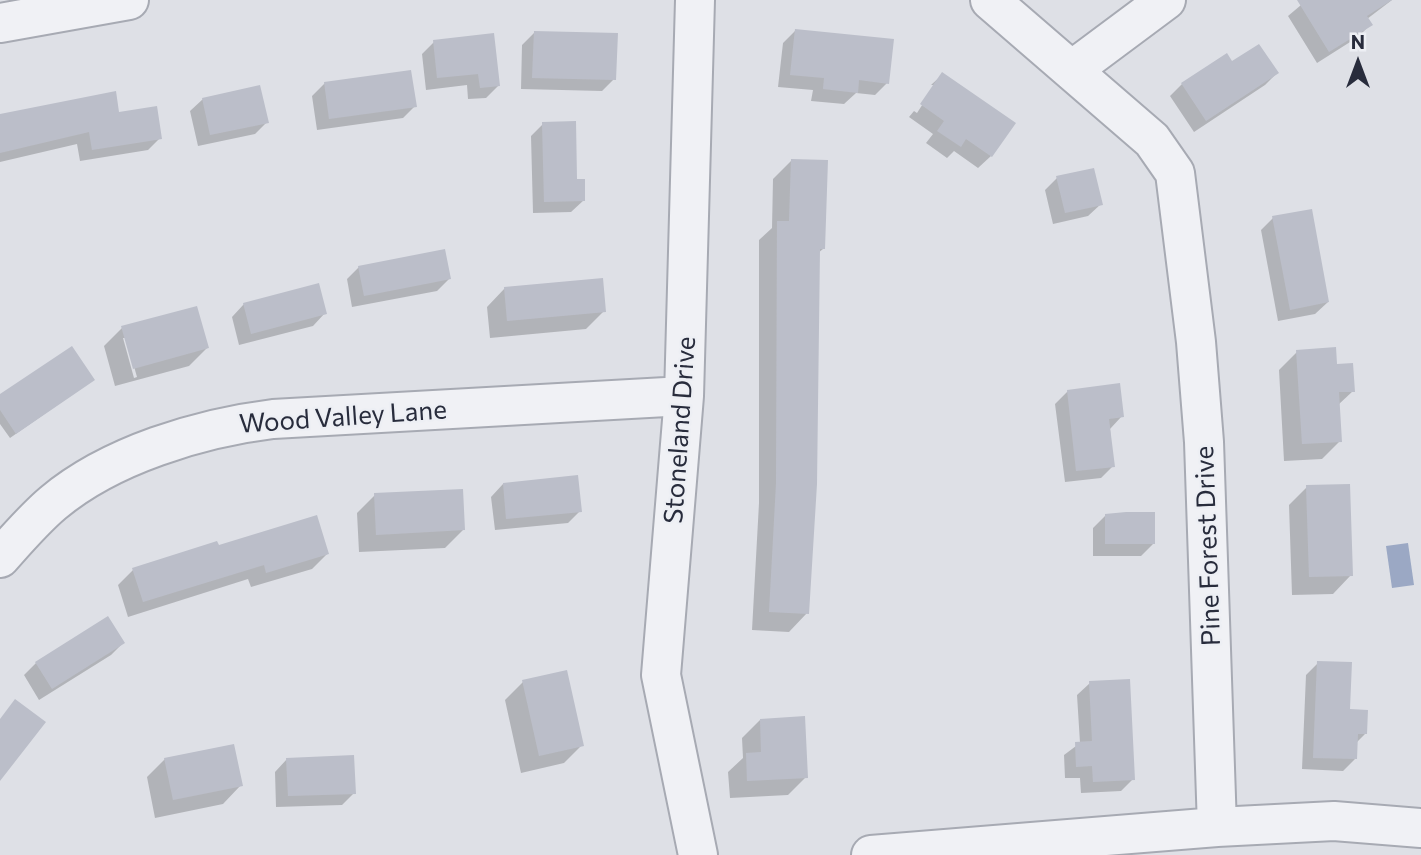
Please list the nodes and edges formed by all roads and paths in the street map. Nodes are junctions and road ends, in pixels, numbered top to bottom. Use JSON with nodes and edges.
{"nodes":[{"id":1,"x":129,"y":0,"type":"edge"},
{"id":2,"x":695,"y":0,"type":"edge"},
{"id":3,"x":990,"y":0,"type":"edge"},
{"id":4,"x":1166,"y":0,"type":"edge"},
{"id":5,"x":0,"y":23,"type":"edge"},
{"id":6,"x":1072,"y":69,"type":"junction"},
{"id":7,"x":684,"y":396,"type":"junction"},
{"id":8,"x":0,"y":558,"type":"edge"},
{"id":9,"x":1217,"y":827,"type":"junction"},
{"id":10,"x":1421,"y":828,"type":"edge"},
{"id":11,"x":698,"y":855,"type":"edge"},
{"id":12,"x":871,"y":855,"type":"edge"}],
"edges":[{"from":1,"to":5,"type":"street"},
{"from":2,"to":7,"type":"street","name":"Stoneland Drive"},
{"from":3,"to":6,"type":"street","name":"Pine Forest Drive"},
{"from":4,"to":6,"type":"street"},
{"from":6,"to":9,"type":"street","name":"Pine Forest Drive"},
{"from":7,"to":8,"type":"street","name":"Wood Valley Lane"},
{"from":7,"to":11,"type":"street","name":"Stoneland Drive"},
{"from":9,"to":10,"type":"street"},
{"from":9,"to":12,"type":"street"}]}
